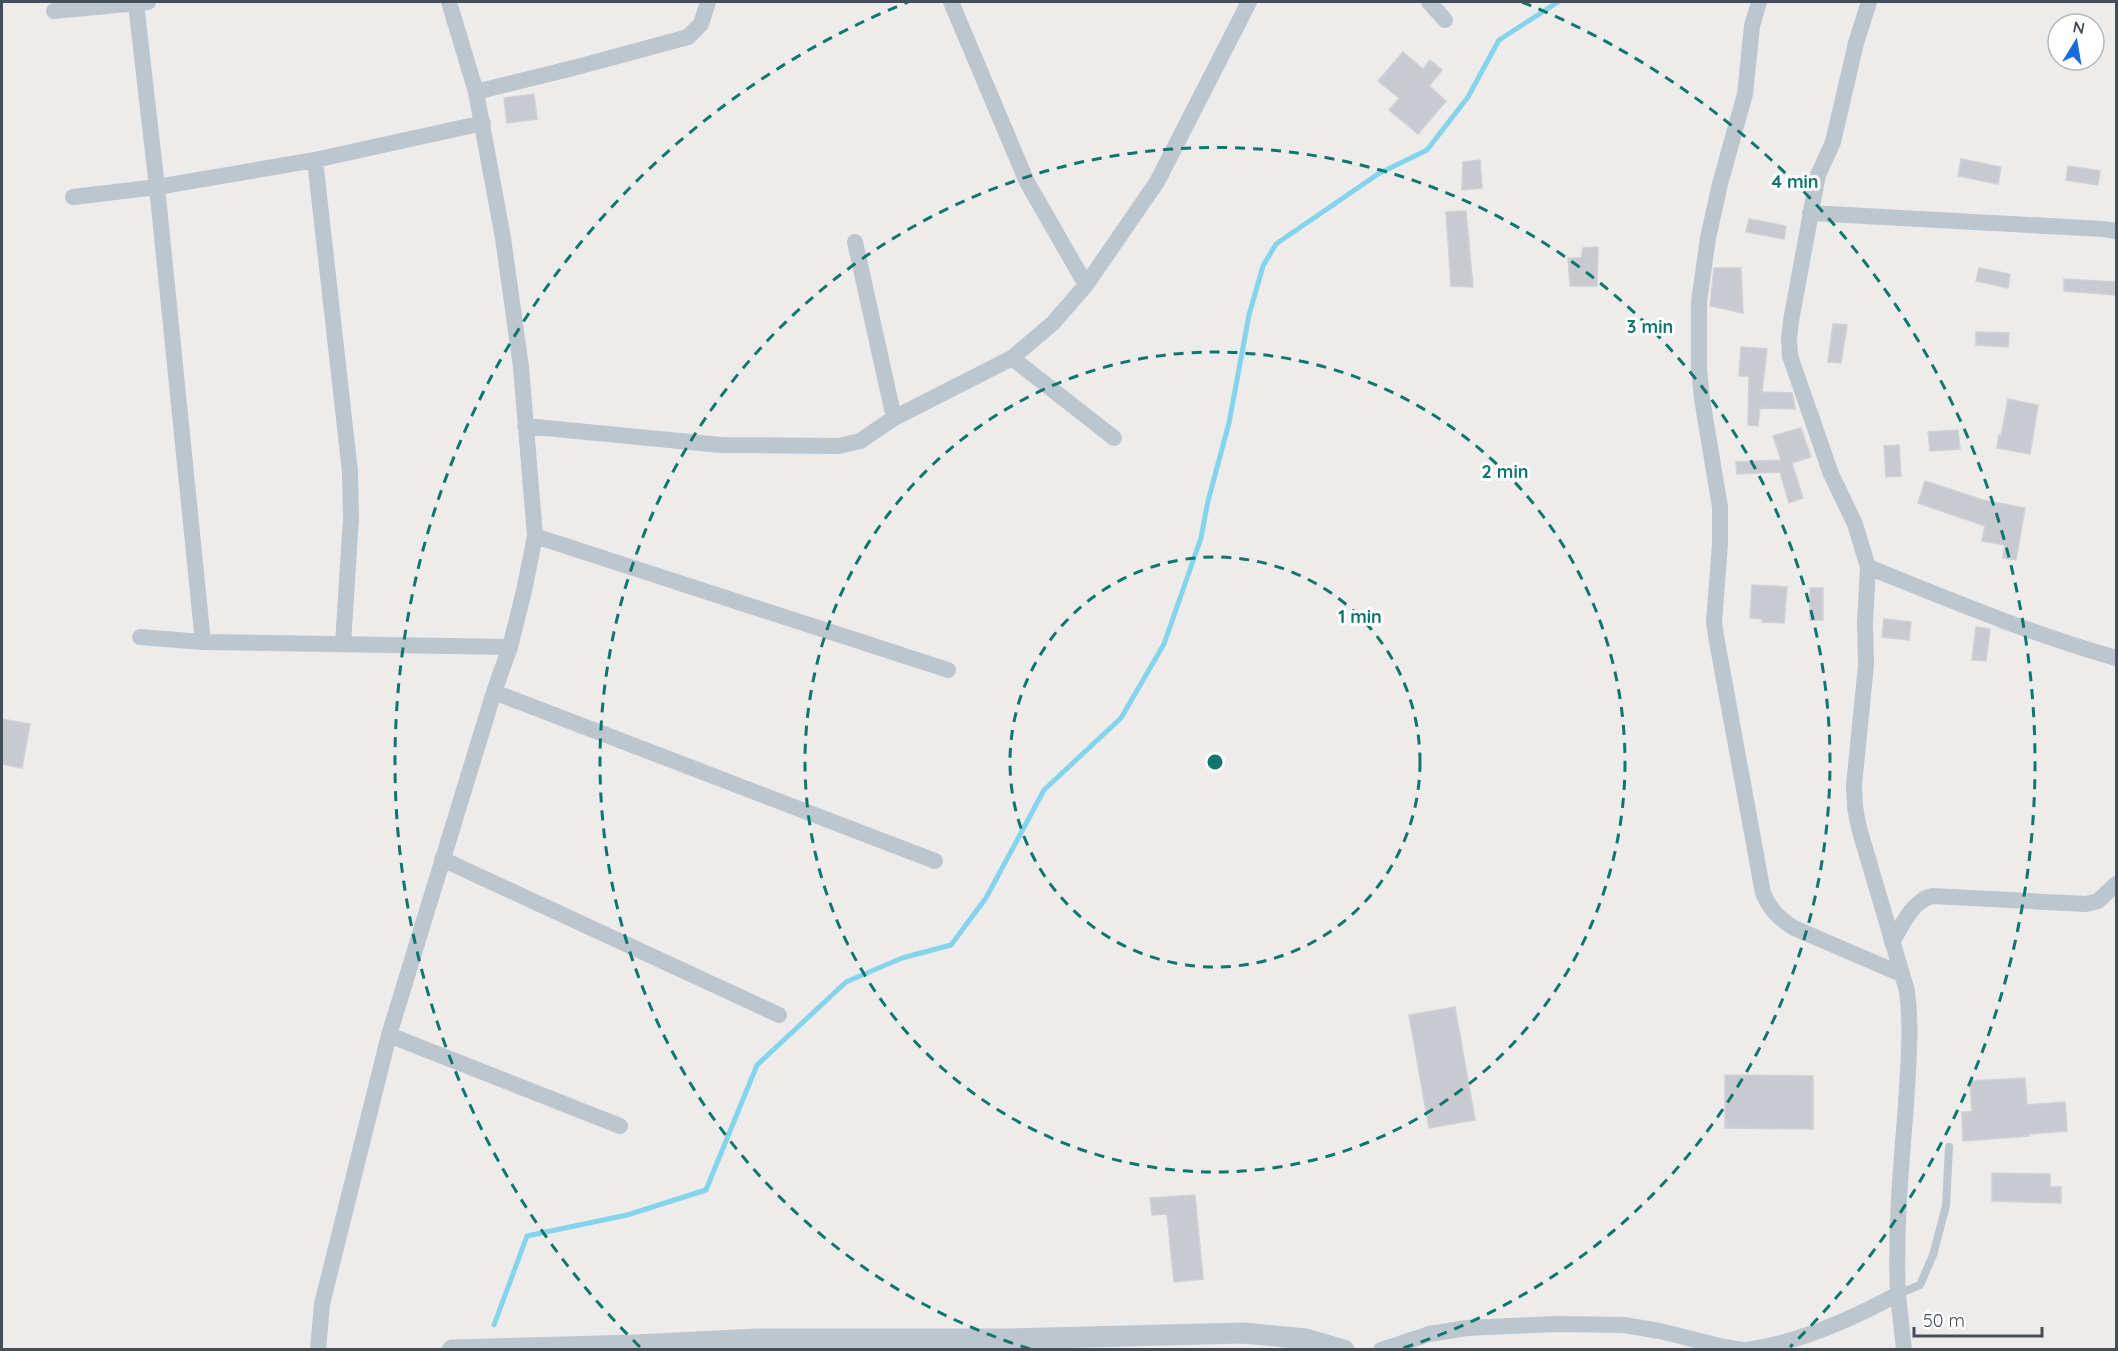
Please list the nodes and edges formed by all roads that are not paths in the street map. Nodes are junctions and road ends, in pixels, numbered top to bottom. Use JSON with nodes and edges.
{"nodes":[{"id":1,"x":448,"y":2,"type":"edge"},
{"id":2,"x":708,"y":2,"type":"edge"},
{"id":3,"x":951,"y":2,"type":"edge"},
{"id":4,"x":1249,"y":2,"type":"edge"},
{"id":5,"x":1430,"y":2,"type":"edge"},
{"id":6,"x":1759,"y":2,"type":"edge"},
{"id":7,"x":1869,"y":2,"type":"edge"},
{"id":8,"x":142,"y":3,"type":"edge"},
{"id":9,"x":54,"y":12,"type":"dead end"},
{"id":10,"x":1445,"y":20,"type":"dead end"},
{"id":11,"x":476,"y":92,"type":"junction"},
{"id":12,"x":483,"y":123,"type":"junction"},
{"id":13,"x":315,"y":160,"type":"junction"},
{"id":14,"x":157,"y":187,"type":"junction"},
{"id":15,"x":73,"y":197,"type":"dead end"},
{"id":16,"x":1810,"y":213,"type":"junction"},
{"id":17,"x":2116,"y":231,"type":"edge"},
{"id":18,"x":855,"y":242,"type":"dead end"},
{"id":19,"x":1086,"y":285,"type":"junction"},
{"id":20,"x":1012,"y":358,"type":"junction"},
{"id":21,"x":894,"y":418,"type":"junction"},
{"id":22,"x":525,"y":426,"type":"junction"},
{"id":23,"x":1114,"y":438,"type":"dead end"},
{"id":24,"x":535,"y":536,"type":"junction"},
{"id":25,"x":1868,"y":567,"type":"junction"},
{"id":26,"x":140,"y":637,"type":"dead end"},
{"id":27,"x":203,"y":642,"type":"junction"},
{"id":28,"x":344,"y":644,"type":"junction"},
{"id":29,"x":510,"y":647,"type":"junction"},
{"id":30,"x":2116,"y":658,"type":"edge"},
{"id":31,"x":948,"y":670,"type":"dead end"},
{"id":32,"x":494,"y":692,"type":"junction"},
{"id":33,"x":442,"y":859,"type":"junction"},
{"id":34,"x":936,"y":861,"type":"dead end"},
{"id":35,"x":2116,"y":884,"type":"edge"},
{"id":36,"x":1892,"y":942,"type":"junction"},
{"id":37,"x":1901,"y":974,"type":"junction"},
{"id":38,"x":779,"y":1015,"type":"dead end"},
{"id":39,"x":389,"y":1035,"type":"junction"},
{"id":40,"x":620,"y":1126,"type":"dead end"},
{"id":41,"x":1948,"y":1147,"type":"dead end"},
{"id":42,"x":1898,"y":1294,"type":"junction"},
{"id":43,"x":318,"y":1350,"type":"edge"},
{"id":44,"x":452,"y":1350,"type":"edge"},
{"id":45,"x":1344,"y":1350,"type":"edge"},
{"id":46,"x":1381,"y":1350,"type":"edge"},
{"id":47,"x":1742,"y":1350,"type":"edge"},
{"id":48,"x":1746,"y":1350,"type":"edge"},
{"id":49,"x":1904,"y":1350,"type":"edge"}],
"edges":[{"from":1,"to":11,"type":"street"},
{"from":2,"to":11,"type":"street"},
{"from":3,"to":19,"type":"street"},
{"from":4,"to":19,"type":"street"},
{"from":5,"to":10,"type":"street"},
{"from":6,"to":37,"type":"street"},
{"from":7,"to":16,"type":"street"},
{"from":8,"to":9,"type":"street"},
{"from":8,"to":14,"type":"street"},
{"from":11,"to":12,"type":"street"},
{"from":12,"to":13,"type":"street"},
{"from":12,"to":22,"type":"street"},
{"from":13,"to":14,"type":"street"},
{"from":13,"to":28,"type":"street"},
{"from":14,"to":15,"type":"street"},
{"from":14,"to":27,"type":"street"},
{"from":16,"to":17,"type":"street"},
{"from":16,"to":25,"type":"street"},
{"from":18,"to":21,"type":"street"},
{"from":19,"to":20,"type":"street"},
{"from":20,"to":21,"type":"street"},
{"from":20,"to":23,"type":"street"},
{"from":21,"to":22,"type":"street"},
{"from":22,"to":24,"type":"street"},
{"from":24,"to":29,"type":"street"},
{"from":24,"to":31,"type":"street"},
{"from":25,"to":30,"type":"street"},
{"from":25,"to":36,"type":"street"},
{"from":26,"to":27,"type":"street"},
{"from":27,"to":28,"type":"street"},
{"from":28,"to":29,"type":"street"},
{"from":29,"to":32,"type":"street"},
{"from":32,"to":33,"type":"street"},
{"from":32,"to":34,"type":"street"},
{"from":33,"to":38,"type":"street"},
{"from":33,"to":39,"type":"street"},
{"from":35,"to":36,"type":"street"},
{"from":36,"to":37,"type":"street"},
{"from":37,"to":42,"type":"street"},
{"from":39,"to":40,"type":"street"},
{"from":39,"to":43,"type":"street"},
{"from":41,"to":42,"type":"lane"},
{"from":42,"to":48,"type":"street"},
{"from":42,"to":49,"type":"street"},
{"from":44,"to":45,"type":"street"},
{"from":46,"to":47,"type":"street"}]}
